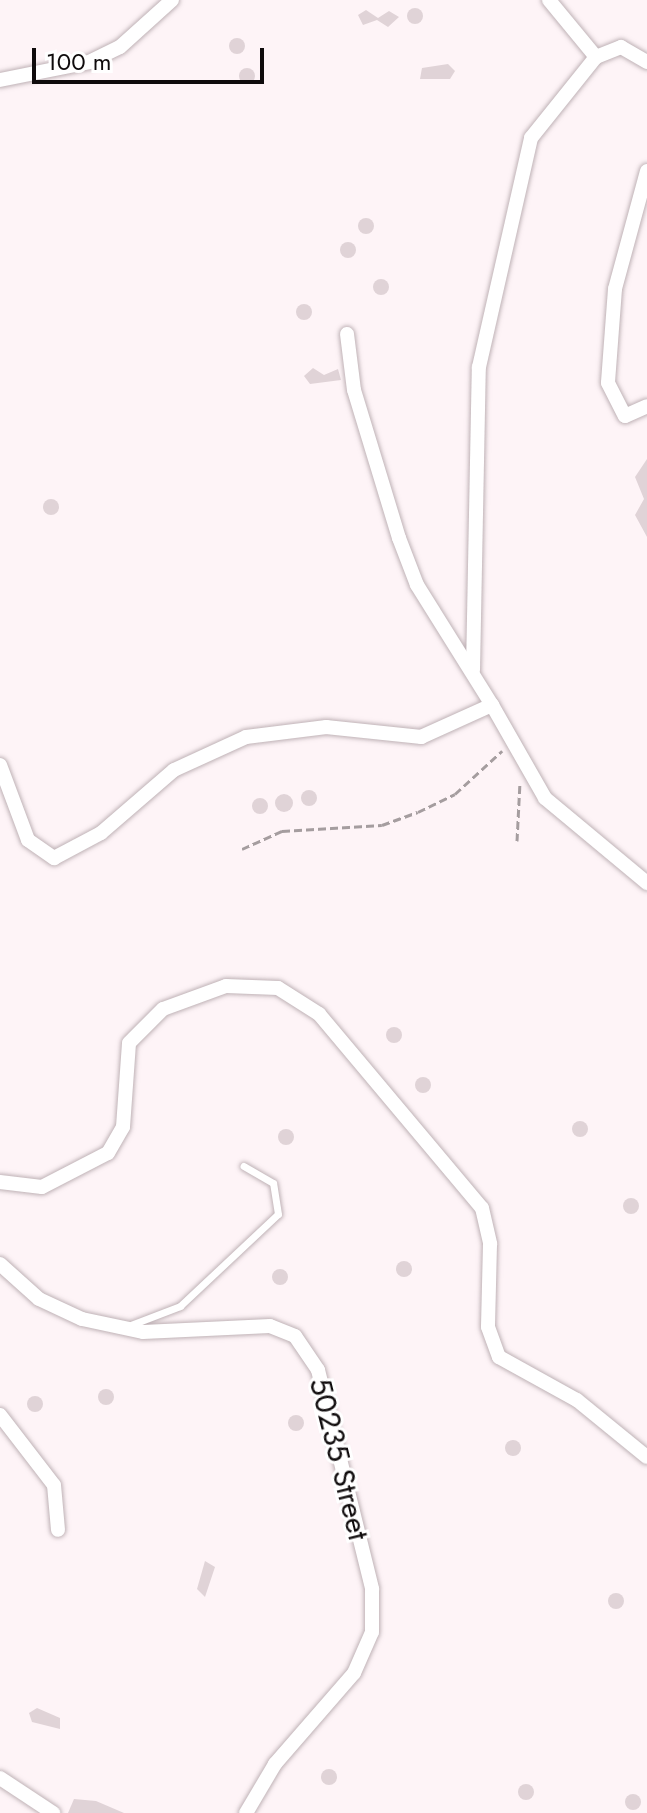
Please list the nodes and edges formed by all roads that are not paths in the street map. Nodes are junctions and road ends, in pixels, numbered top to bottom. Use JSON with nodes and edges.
{"nodes":[{"id":1,"x":172,"y":0,"type":"edge"},
{"id":2,"x":549,"y":0,"type":"edge"},
{"id":3,"x":596,"y":57,"type":"junction"},
{"id":4,"x":647,"y":62,"type":"edge"},
{"id":5,"x":0,"y":80,"type":"edge"},
{"id":6,"x":647,"y":171,"type":"edge"},
{"id":7,"x":347,"y":334,"type":"dead end"},
{"id":8,"x":647,"y":406,"type":"edge"},
{"id":9,"x":473,"y":670,"type":"junction"},
{"id":10,"x":492,"y":705,"type":"junction"},
{"id":11,"x":0,"y":765,"type":"edge"},
{"id":12,"x":647,"y":883,"type":"edge"},
{"id":13,"x":243,"y":1166,"type":"dead end"},
{"id":14,"x":0,"y":1182,"type":"edge"},
{"id":15,"x":0,"y":1264,"type":"edge"},
{"id":16,"x":122,"y":1328,"type":"junction"},
{"id":17,"x":0,"y":1415,"type":"edge"},
{"id":18,"x":647,"y":1457,"type":"edge"},
{"id":19,"x":58,"y":1530,"type":"dead end"},
{"id":20,"x":0,"y":1778,"type":"edge"},
{"id":21,"x":53,"y":1813,"type":"edge"},
{"id":22,"x":246,"y":1813,"type":"edge"}],
"edges":[{"from":1,"to":5,"type":"street"},
{"from":2,"to":3,"type":"street"},
{"from":3,"to":4,"type":"street"},
{"from":3,"to":9,"type":"street"},
{"from":6,"to":8,"type":"street"},
{"from":7,"to":9,"type":"street"},
{"from":9,"to":10,"type":"street"},
{"from":10,"to":11,"type":"street"},
{"from":10,"to":12,"type":"street"},
{"from":13,"to":16,"type":"lane"},
{"from":14,"to":18,"type":"street"},
{"from":15,"to":16,"type":"street","name":"50235 Street"},
{"from":16,"to":22,"type":"street","name":"50235 Street"},
{"from":17,"to":19,"type":"street"},
{"from":20,"to":21,"type":"street"}]}
